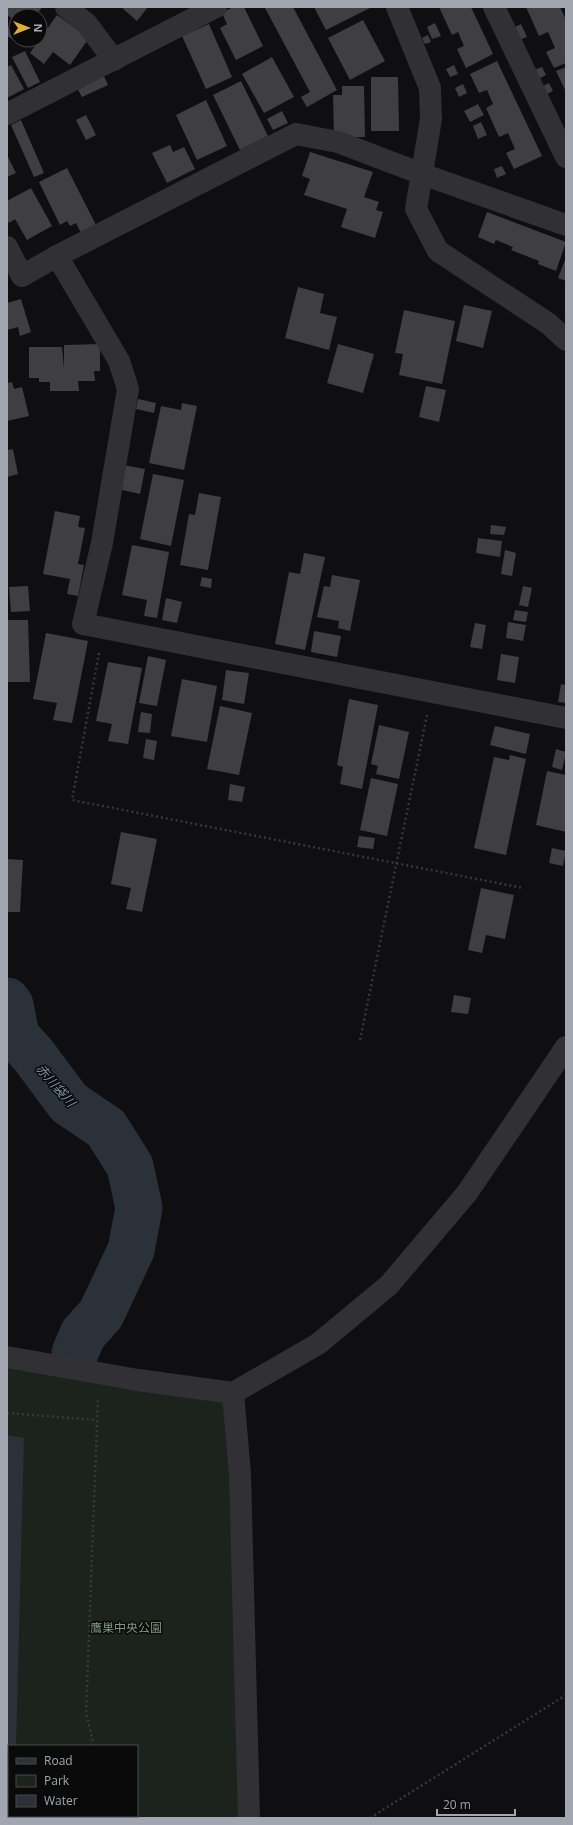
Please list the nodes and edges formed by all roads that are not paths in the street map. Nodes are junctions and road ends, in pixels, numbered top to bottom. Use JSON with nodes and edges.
{"nodes":[{"id":1,"x":66,"y":7,"type":"edge"},
{"id":2,"x":397,"y":7,"type":"edge"},
{"id":3,"x":494,"y":7,"type":"edge"},
{"id":4,"x":203,"y":9,"type":"edge"},
{"id":5,"x":114,"y":60,"type":"junction"},
{"id":6,"x":7,"y":114,"type":"edge"},
{"id":7,"x":566,"y":157,"type":"edge"},
{"id":8,"x":422,"y":174,"type":"junction"},
{"id":9,"x":566,"y":225,"type":"edge"},
{"id":10,"x":7,"y":247,"type":"edge"},
{"id":11,"x":57,"y":256,"type":"junction"},
{"id":12,"x":566,"y":340,"type":"edge"},
{"id":13,"x":566,"y":718,"type":"edge"},
{"id":14,"x":566,"y":1047,"type":"edge"},
{"id":15,"x":7,"y":1357,"type":"edge"},
{"id":16,"x":233,"y":1393,"type":"junction"},
{"id":17,"x":249,"y":1818,"type":"edge"}],
"edges":[{"from":1,"to":5,"type":"street"},
{"from":2,"to":8,"type":"street"},
{"from":3,"to":7,"type":"street"},
{"from":4,"to":5,"type":"street"},
{"from":5,"to":6,"type":"street"},
{"from":8,"to":9,"type":"street"},
{"from":8,"to":11,"type":"street"},
{"from":8,"to":12,"type":"street"},
{"from":10,"to":11,"type":"street"},
{"from":11,"to":13,"type":"street"},
{"from":14,"to":16,"type":"street"},
{"from":15,"to":16,"type":"street"},
{"from":16,"to":17,"type":"street"}]}
